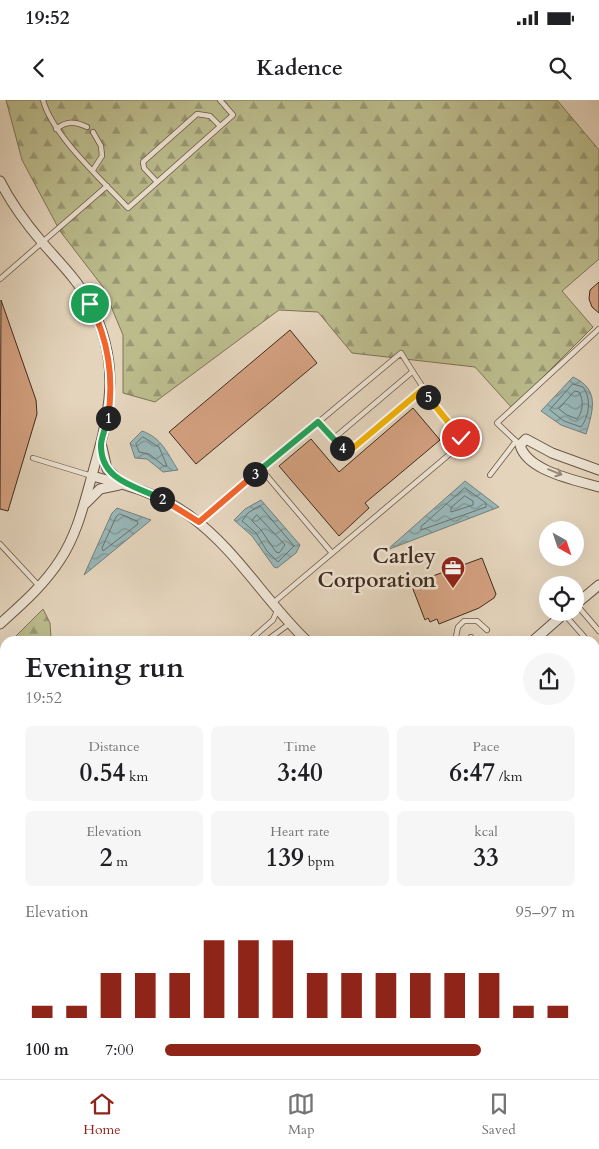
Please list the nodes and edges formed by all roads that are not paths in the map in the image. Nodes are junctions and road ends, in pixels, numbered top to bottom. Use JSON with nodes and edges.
{"nodes":[{"id":1,"x":220,"y":100,"type":"edge"},
{"id":2,"x":44,"y":101,"type":"edge"},
{"id":3,"x":220,"y":126,"type":"junction"},
{"id":4,"x":86,"y":127,"type":"dead end"},
{"id":5,"x":56,"y":129,"type":"junction"},
{"id":6,"x":93,"y":132,"type":"dead end"},
{"id":7,"x":93,"y":170,"type":"junction"},
{"id":8,"x":0,"y":181,"type":"edge"},
{"id":9,"x":157,"y":182,"type":"junction"},
{"id":10,"x":107,"y":186,"type":"junction"},
{"id":11,"x":42,"y":242,"type":"junction"},
{"id":12,"x":0,"y":279,"type":"edge"},
{"id":13,"x":599,"y":329,"type":"edge"},
{"id":14,"x":412,"y":372,"type":"junction"},
{"id":15,"x":423,"y":389,"type":"junction"},
{"id":16,"x":318,"y":422,"type":"junction"},
{"id":17,"x":334,"y":439,"type":"junction"},
{"id":18,"x":518,"y":443,"type":"junction"},
{"id":19,"x":101,"y":444,"type":"junction"},
{"id":20,"x":33,"y":458,"type":"dead end"},
{"id":21,"x":261,"y":469,"type":"junction"},
{"id":22,"x":599,"y":470,"type":"edge"},
{"id":23,"x":490,"y":475,"type":"dead end"},
{"id":24,"x":92,"y":476,"type":"junction"},
{"id":25,"x":124,"y":484,"type":"junction"},
{"id":26,"x":599,"y":487,"type":"edge"},
{"id":27,"x":83,"y":506,"type":"junction"},
{"id":28,"x":199,"y":522,"type":"junction"},
{"id":29,"x":0,"y":544,"type":"edge"},
{"id":30,"x":332,"y":553,"type":"junction"},
{"id":31,"x":599,"y":584,"type":"edge"},
{"id":32,"x":40,"y":586,"type":"junction"},
{"id":33,"x":584,"y":597,"type":"edge"},
{"id":34,"x":274,"y":608,"type":"junction"},
{"id":35,"x":584,"y":613,"type":"edge"},
{"id":36,"x":556,"y":621,"type":"edge"},
{"id":37,"x":571,"y":621,"type":"edge"},
{"id":38,"x":0,"y":624,"type":"edge"},
{"id":39,"x":289,"y":624,"type":"junction"},
{"id":40,"x":487,"y":630,"type":"dead end"},
{"id":41,"x":599,"y":630,"type":"edge"},
{"id":42,"x":579,"y":631,"type":"junction"},
{"id":43,"x":255,"y":636,"type":"edge"},
{"id":44,"x":273,"y":636,"type":"edge"},
{"id":45,"x":302,"y":636,"type":"edge"},
{"id":46,"x":456,"y":636,"type":"edge"},
{"id":47,"x":539,"y":636,"type":"edge"},
{"id":48,"x":580,"y":636,"type":"edge"},
{"id":49,"x":584,"y":636,"type":"edge"}],
"edges":[{"from":1,"to":3,"type":"lane"},
{"from":2,"to":5,"type":"lane"},
{"from":3,"to":9,"type":"lane"},
{"from":3,"to":9,"type":"lane"},
{"from":4,"to":5,"type":"lane"},
{"from":5,"to":7,"type":"lane"},
{"from":6,"to":7,"type":"lane"},
{"from":7,"to":10,"type":"lane"},
{"from":8,"to":11,"type":"street"},
{"from":9,"to":10,"type":"lane"},
{"from":10,"to":11,"type":"lane"},
{"from":11,"to":12,"type":"lane"},
{"from":11,"to":19,"type":"street"},
{"from":13,"to":18,"type":"lane"},
{"from":14,"to":15,"type":"lane"},
{"from":14,"to":16,"type":"lane"},
{"from":14,"to":17,"type":"lane"},
{"from":15,"to":17,"type":"lane"},
{"from":15,"to":30,"type":"lane"},
{"from":16,"to":17,"type":"lane"},
{"from":16,"to":21,"type":"lane"},
{"from":18,"to":22,"type":"street"},
{"from":18,"to":23,"type":"lane"},
{"from":18,"to":26,"type":"street","one_way":true},
{"from":19,"to":24,"type":"street"},
{"from":19,"to":25,"type":"street"},
{"from":20,"to":24,"type":"lane"},
{"from":21,"to":28,"type":"lane"},
{"from":21,"to":30,"type":"lane"},
{"from":24,"to":25,"type":"street"},
{"from":24,"to":27,"type":"street"},
{"from":25,"to":27,"type":"street"},
{"from":25,"to":28,"type":"street"},
{"from":27,"to":32,"type":"street"},
{"from":28,"to":34,"type":"street"},
{"from":29,"to":32,"type":"lane"},
{"from":30,"to":34,"type":"lane"},
{"from":31,"to":33,"type":"street"},
{"from":32,"to":38,"type":"street"},
{"from":34,"to":39,"type":"street"},
{"from":34,"to":43,"type":"lane"},
{"from":35,"to":41,"type":"lane"},
{"from":36,"to":47,"type":"street"},
{"from":37,"to":42,"type":"lane"},
{"from":39,"to":44,"type":"lane"},
{"from":39,"to":45,"type":"street"},
{"from":40,"to":46,"type":"lane"},
{"from":42,"to":48,"type":"lane"},
{"from":42,"to":49,"type":"lane"}]}
